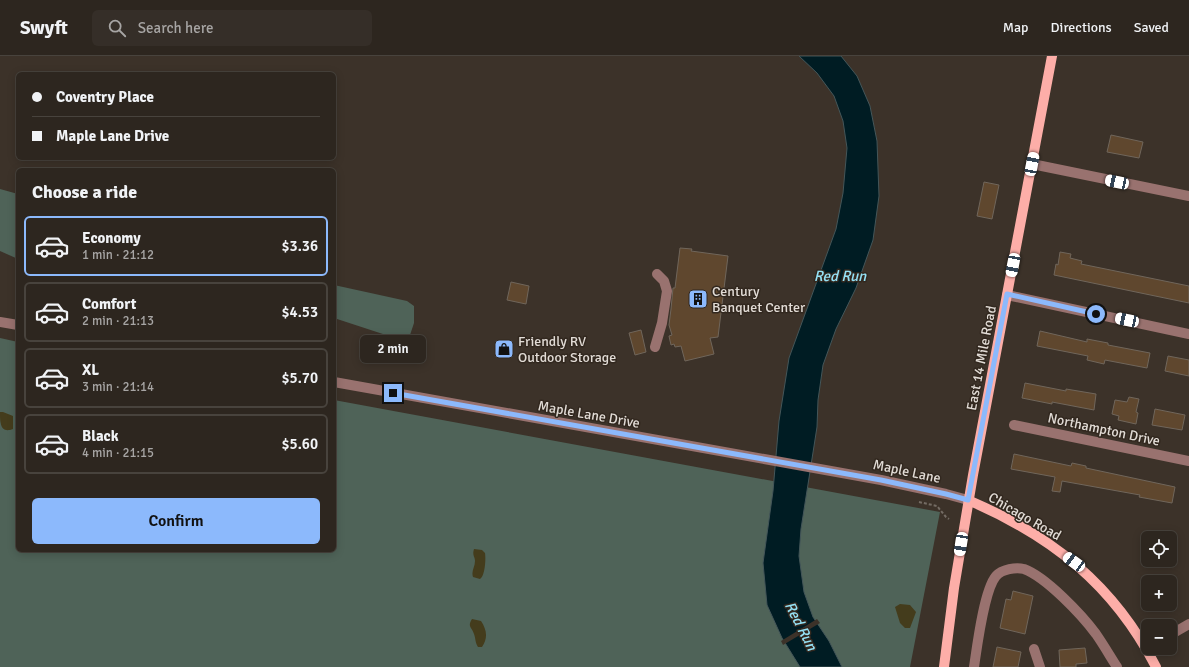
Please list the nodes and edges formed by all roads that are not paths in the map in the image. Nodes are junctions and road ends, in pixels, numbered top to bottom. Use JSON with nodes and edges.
{"nodes":[{"id":1,"x":1052,"y":56,"type":"edge"},
{"id":2,"x":1032,"y":164,"type":"junction"},
{"id":3,"x":1189,"y":196,"type":"edge"},
{"id":4,"x":657,"y":274,"type":"dead end"},
{"id":5,"x":1007,"y":294,"type":"junction"},
{"id":6,"x":0,"y":322,"type":"edge"},
{"id":7,"x":16,"y":325,"type":"edge"},
{"id":8,"x":1189,"y":334,"type":"edge"},
{"id":9,"x":655,"y":347,"type":"dead end"},
{"id":10,"x":336,"y":382,"type":"edge"},
{"id":11,"x":1014,"y":425,"type":"dead end"},
{"id":12,"x":1189,"y":461,"type":"edge"},
{"id":13,"x":839,"y":472,"type":"joint"},
{"id":14,"x":968,"y":500,"type":"junction"},
{"id":15,"x":1189,"y":624,"type":"edge"},
{"id":16,"x":1177,"y":630,"type":"edge"},
{"id":17,"x":1141,"y":638,"type":"edge"},
{"id":18,"x":1034,"y":649,"type":"dead end"},
{"id":19,"x":1151,"y":655,"type":"edge"},
{"id":20,"x":944,"y":667,"type":"edge"},
{"id":21,"x":974,"y":667,"type":"edge"},
{"id":22,"x":1040,"y":667,"type":"edge"},
{"id":23,"x":1117,"y":667,"type":"edge"},
{"id":24,"x":1156,"y":667,"type":"edge"}],
"edges":[{"from":1,"to":2,"type":"main road","name":"East 14 Mile Road"},
{"from":2,"to":3,"type":"street"},
{"from":2,"to":5,"type":"main road","name":"East 14 Mile Road"},
{"from":4,"to":9,"type":"street"},
{"from":5,"to":8,"type":"street"},
{"from":5,"to":14,"type":"main road","name":"East 14 Mile Road"},
{"from":6,"to":7,"type":"street"},
{"from":10,"to":13,"type":"street","name":"Maple Lane Drive"},
{"from":11,"to":12,"type":"street","name":"Northampton Drive"},
{"from":13,"to":14,"type":"street","name":"Maple Lane"},
{"from":14,"to":17,"type":"main road","name":"Chicago Road"},
{"from":14,"to":20,"type":"main road","name":"East 14 Mile Road"},
{"from":15,"to":16,"type":"street"},
{"from":18,"to":22,"type":"street"},
{"from":19,"to":24,"type":"main road","name":"Chicago Road"},
{"from":21,"to":23,"type":"street"}]}
